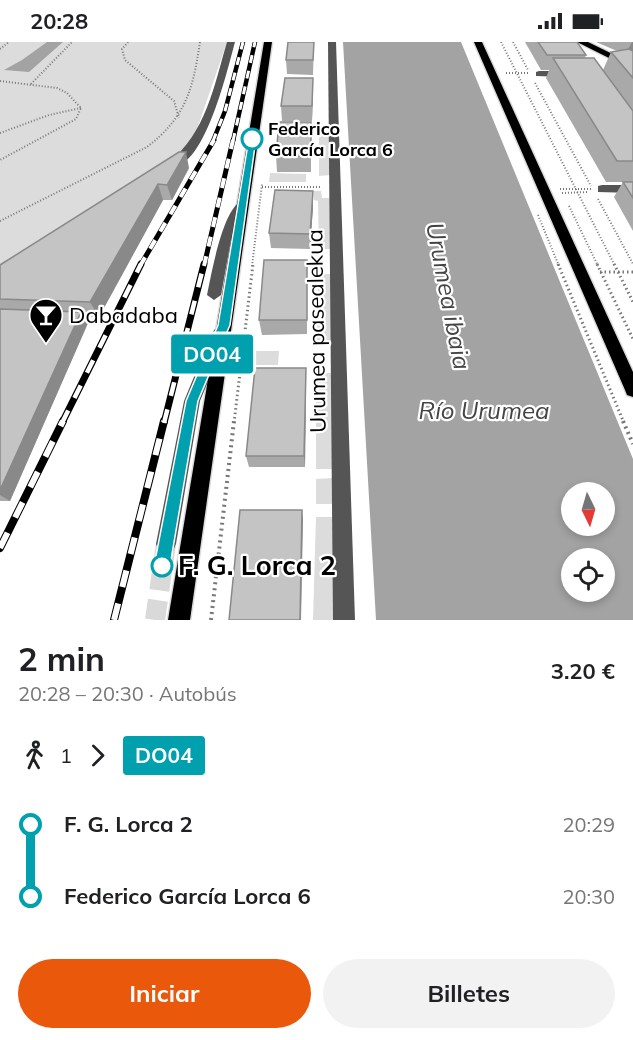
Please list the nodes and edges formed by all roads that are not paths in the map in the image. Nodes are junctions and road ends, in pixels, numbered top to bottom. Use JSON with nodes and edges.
{"nodes":[{"id":1,"x":231,"y":42,"type":"edge"},
{"id":2,"x":268,"y":42,"type":"edge"},
{"id":3,"x":332,"y":42,"type":"edge"},
{"id":4,"x":478,"y":42,"type":"edge"},
{"id":5,"x":577,"y":45,"type":"edge"},
{"id":6,"x":631,"y":64,"type":"edge"},
{"id":7,"x":535,"y":74,"type":"road end"},
{"id":8,"x":578,"y":74,"type":"edge"},
{"id":9,"x":162,"y":171,"type":"edge"},
{"id":10,"x":597,"y":189,"type":"road end"},
{"id":11,"x":633,"y":189,"type":"edge"},
{"id":12,"x":242,"y":205,"type":"junction"},
{"id":13,"x":214,"y":295,"type":"dead end"},
{"id":14,"x":224,"y":325,"type":"junction"},
{"id":15,"x":633,"y":390,"type":"edge"},
{"id":16,"x":165,"y":544,"type":"tunnel mouth"},
{"id":17,"x":179,"y":620,"type":"edge"},
{"id":18,"x":344,"y":620,"type":"edge"}],
"edges":[{"from":1,"to":9,"type":"street"},
{"from":2,"to":12,"type":"main road"},
{"from":3,"to":18,"type":"street","name":"Urumea pasealekua"},
{"from":4,"to":15,"type":"main road"},
{"from":5,"to":6,"type":"main road"},
{"from":7,"to":8,"type":"street"},
{"from":10,"to":11,"type":"street"},
{"from":12,"to":13,"type":"street"},
{"from":12,"to":14,"type":"main road"},
{"from":14,"to":16,"type":"street"},
{"from":14,"to":17,"type":"main road"}]}
